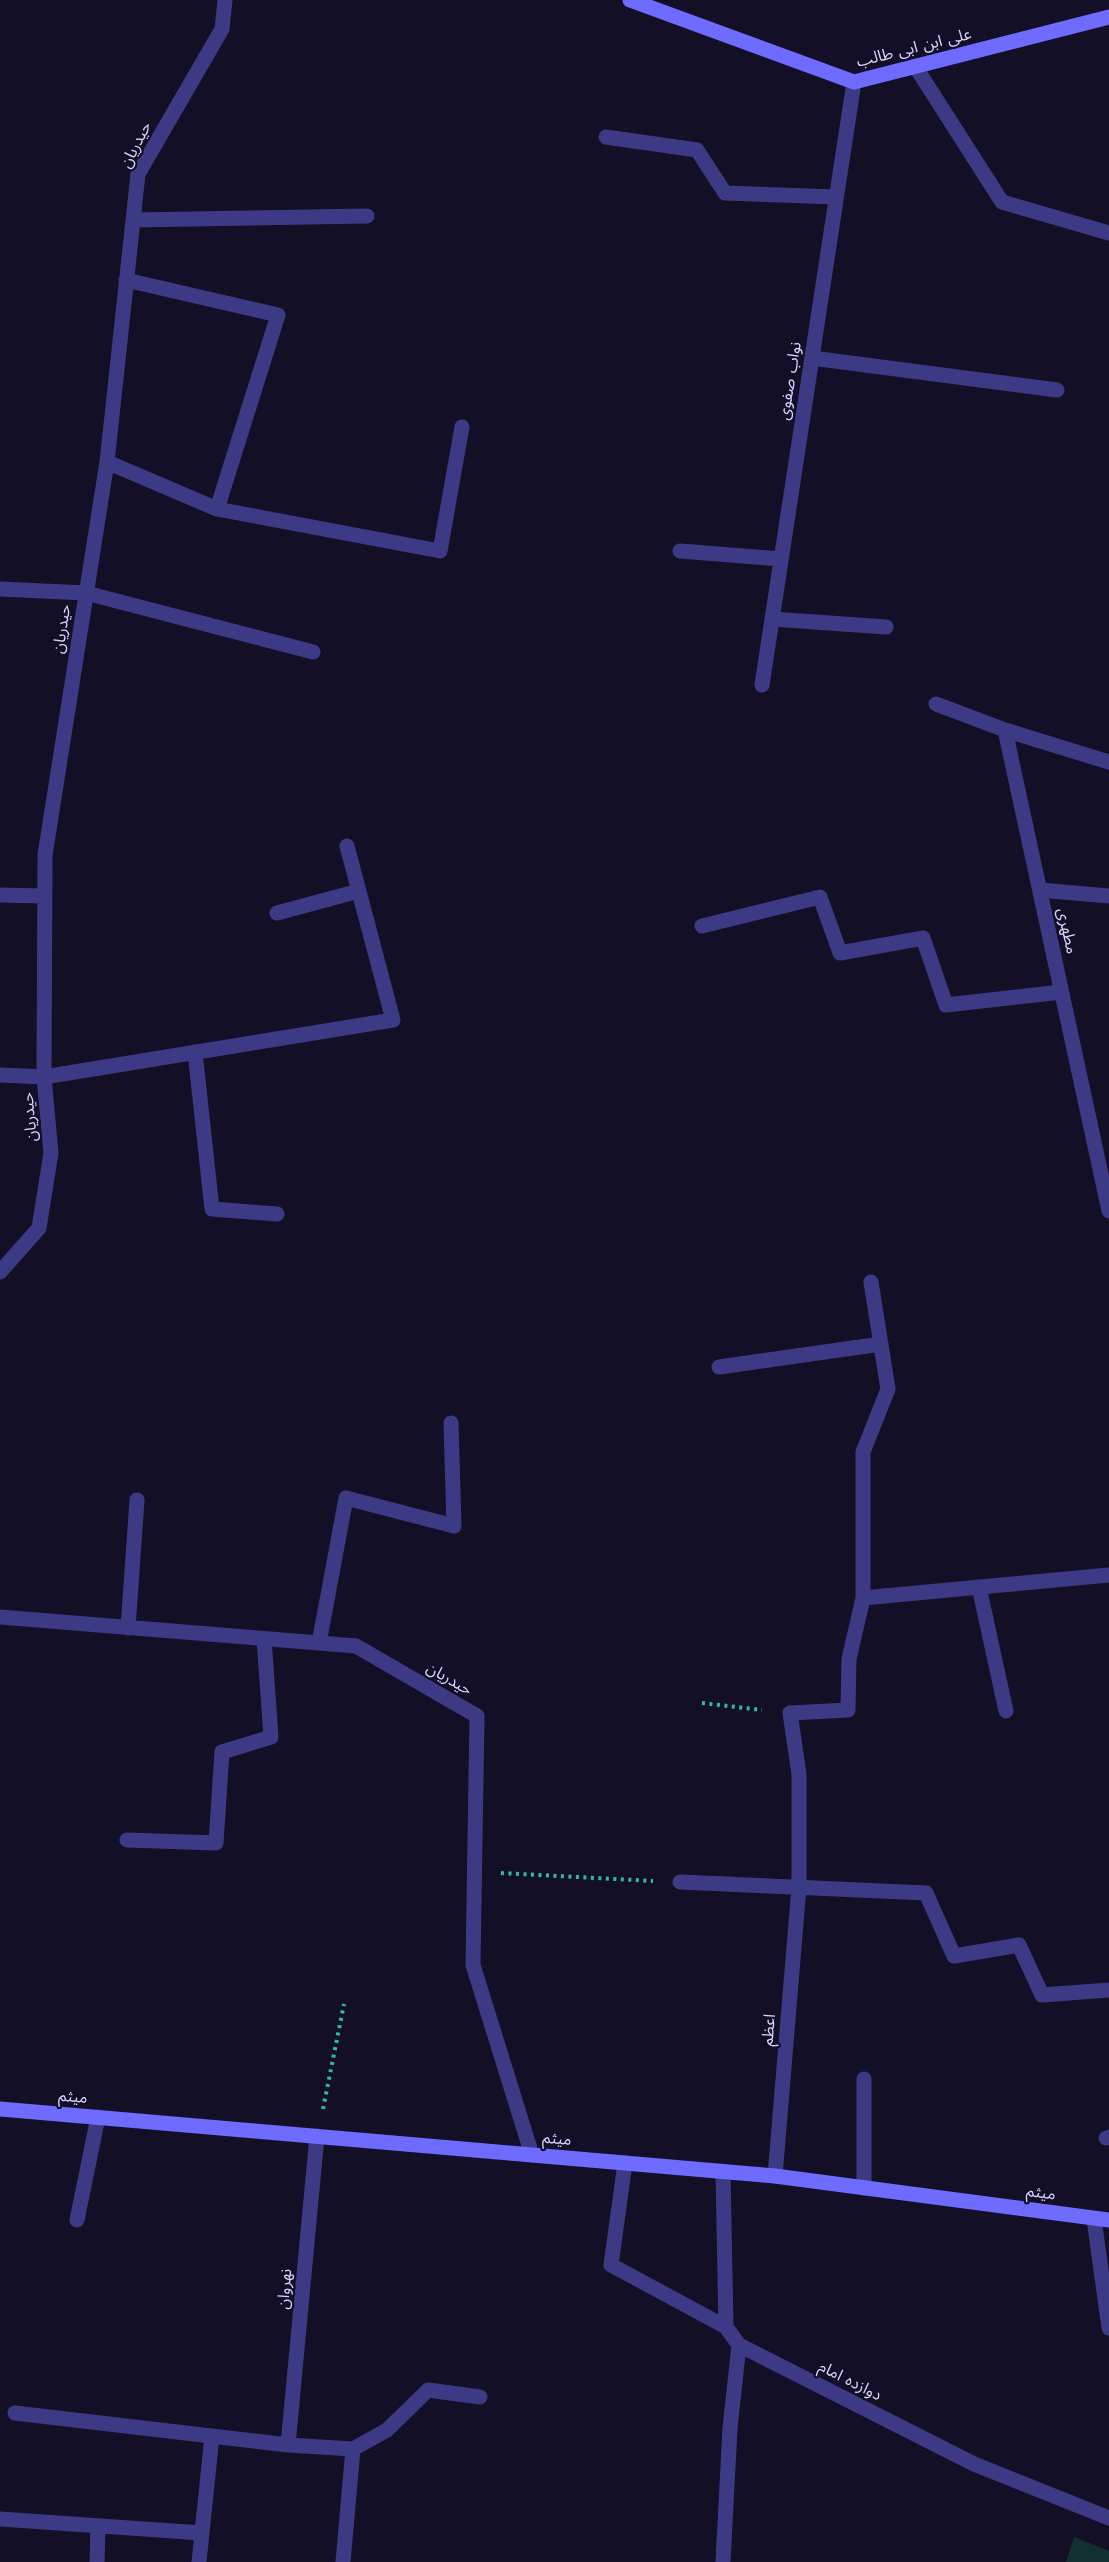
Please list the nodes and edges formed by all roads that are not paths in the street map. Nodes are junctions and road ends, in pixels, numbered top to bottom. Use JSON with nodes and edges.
{"nodes":[{"id":1,"x":225,"y":0,"type":"edge"},
{"id":2,"x":630,"y":0,"type":"edge"},
{"id":3,"x":1109,"y":17,"type":"edge"},
{"id":4,"x":915,"y":66,"type":"junction"},
{"id":5,"x":854,"y":82,"type":"junction"},
{"id":6,"x":606,"y":137,"type":"dead end"},
{"id":7,"x":836,"y":197,"type":"junction"},
{"id":8,"x":367,"y":216,"type":"dead end"},
{"id":9,"x":133,"y":220,"type":"junction"},
{"id":10,"x":1109,"y":233,"type":"edge"},
{"id":11,"x":126,"y":280,"type":"junction"},
{"id":12,"x":812,"y":358,"type":"junction"},
{"id":13,"x":1057,"y":390,"type":"dead end"},
{"id":14,"x":462,"y":427,"type":"dead end"},
{"id":15,"x":107,"y":462,"type":"junction"},
{"id":16,"x":217,"y":508,"type":"junction"},
{"id":17,"x":680,"y":551,"type":"dead end"},
{"id":18,"x":782,"y":559,"type":"junction"},
{"id":19,"x":0,"y":588,"type":"edge"},
{"id":20,"x":86,"y":593,"type":"junction"},
{"id":21,"x":772,"y":619,"type":"junction"},
{"id":22,"x":886,"y":627,"type":"dead end"},
{"id":23,"x":313,"y":652,"type":"dead end"},
{"id":24,"x":762,"y":685,"type":"dead end"},
{"id":25,"x":936,"y":704,"type":"dead end"},
{"id":26,"x":1005,"y":730,"type":"junction"},
{"id":27,"x":1109,"y":762,"type":"edge"},
{"id":28,"x":347,"y":846,"type":"dead end"},
{"id":29,"x":1040,"y":890,"type":"junction"},
{"id":30,"x":359,"y":891,"type":"junction"},
{"id":31,"x":0,"y":895,"type":"edge"},
{"id":32,"x":44,"y":896,"type":"junction"},
{"id":33,"x":1109,"y":896,"type":"edge"},
{"id":34,"x":277,"y":913,"type":"dead end"},
{"id":35,"x":702,"y":926,"type":"dead end"},
{"id":36,"x":1061,"y":992,"type":"junction"},
{"id":37,"x":195,"y":1052,"type":"junction"},
{"id":38,"x":0,"y":1075,"type":"edge"},
{"id":39,"x":44,"y":1077,"type":"junction"},
{"id":40,"x":1109,"y":1211,"type":"edge"},
{"id":41,"x":277,"y":1214,"type":"dead end"},
{"id":42,"x":0,"y":1272,"type":"edge"},
{"id":43,"x":872,"y":1282,"type":"dead end"},
{"id":44,"x":881,"y":1344,"type":"junction"},
{"id":45,"x":719,"y":1367,"type":"dead end"},
{"id":46,"x":451,"y":1423,"type":"dead end"},
{"id":47,"x":137,"y":1500,"type":"dead end"},
{"id":48,"x":1109,"y":1575,"type":"edge"},
{"id":49,"x":979,"y":1587,"type":"junction"},
{"id":50,"x":863,"y":1598,"type":"junction"},
{"id":51,"x":0,"y":1617,"type":"edge"},
{"id":52,"x":128,"y":1628,"type":"junction"},
{"id":53,"x":264,"y":1639,"type":"junction"},
{"id":54,"x":319,"y":1643,"type":"junction"},
{"id":55,"x":1006,"y":1711,"type":"dead end"},
{"id":56,"x":127,"y":1840,"type":"dead end"},
{"id":57,"x":680,"y":1882,"type":"road end"},
{"id":58,"x":799,"y":1887,"type":"junction"},
{"id":59,"x":1109,"y":1990,"type":"edge"},
{"id":60,"x":864,"y":2079,"type":"dead end"},
{"id":61,"x":0,"y":2109,"type":"edge"},
{"id":62,"x":98,"y":2117,"type":"junction"},
{"id":63,"x":317,"y":2136,"type":"junction"},
{"id":64,"x":532,"y":2155,"type":"junction"},
{"id":65,"x":625,"y":2163,"type":"junction"},
{"id":66,"x":723,"y":2172,"type":"junction"},
{"id":67,"x":775,"y":2176,"type":"junction"},
{"id":68,"x":864,"y":2188,"type":"junction"},
{"id":69,"x":1102,"y":2219,"type":"edge"},
{"id":70,"x":77,"y":2220,"type":"dead end"},
{"id":71,"x":726,"y":2327,"type":"junction"},
{"id":72,"x":1109,"y":2328,"type":"edge"},
{"id":73,"x":739,"y":2344,"type":"junction"},
{"id":74,"x":480,"y":2397,"type":"dead end"},
{"id":75,"x":15,"y":2413,"type":"dead end"},
{"id":76,"x":212,"y":2436,"type":"junction"},
{"id":77,"x":288,"y":2445,"type":"junction"},
{"id":78,"x":353,"y":2450,"type":"junction"},
{"id":79,"x":1109,"y":2518,"type":"edge"},
{"id":80,"x":0,"y":2519,"type":"edge"},
{"id":81,"x":98,"y":2526,"type":"junction"},
{"id":82,"x":202,"y":2533,"type":"junction"},
{"id":83,"x":97,"y":2562,"type":"edge"},
{"id":84,"x":199,"y":2562,"type":"edge"},
{"id":85,"x":343,"y":2562,"type":"edge"},
{"id":86,"x":723,"y":2562,"type":"edge"}],
"edges":[{"from":1,"to":9,"type":"street","name":"حیدریان"},
{"from":2,"to":5,"type":"main road","name":"علی ابن ابی طالب"},
{"from":3,"to":4,"type":"main road","name":"علی ابن ابی طالب"},
{"from":4,"to":5,"type":"main road","name":"علی ابن ابی طالب"},
{"from":4,"to":10,"type":"street"},
{"from":5,"to":7,"type":"street","name":"نواب صفوی"},
{"from":6,"to":7,"type":"street"},
{"from":7,"to":12,"type":"street","name":"نواب صفوی"},
{"from":8,"to":9,"type":"street"},
{"from":9,"to":11,"type":"street","name":"حیدریان"},
{"from":11,"to":15,"type":"street","name":"حیدریان"},
{"from":11,"to":16,"type":"street"},
{"from":12,"to":13,"type":"street"},
{"from":12,"to":18,"type":"street","name":"نواب صفوی"},
{"from":14,"to":16,"type":"street"},
{"from":15,"to":16,"type":"street"},
{"from":15,"to":20,"type":"street","name":"حیدریان"},
{"from":17,"to":18,"type":"street"},
{"from":18,"to":21,"type":"street","name":"نواب صفوی"},
{"from":19,"to":20,"type":"street"},
{"from":20,"to":23,"type":"street"},
{"from":20,"to":32,"type":"street","name":"حیدریان"},
{"from":21,"to":22,"type":"street"},
{"from":21,"to":24,"type":"street","name":"نواب صفوی"},
{"from":25,"to":26,"type":"street"},
{"from":26,"to":27,"type":"street"},
{"from":26,"to":29,"type":"street","name":"مطهری"},
{"from":28,"to":30,"type":"street"},
{"from":29,"to":33,"type":"street"},
{"from":29,"to":36,"type":"street","name":"مطهری"},
{"from":30,"to":34,"type":"street"},
{"from":30,"to":37,"type":"street"},
{"from":31,"to":32,"type":"street"},
{"from":32,"to":39,"type":"street","name":"حیدریان"},
{"from":35,"to":36,"type":"street"},
{"from":36,"to":40,"type":"street","name":"مطهری"},
{"from":37,"to":39,"type":"street"},
{"from":37,"to":41,"type":"street"},
{"from":38,"to":39,"type":"street"},
{"from":39,"to":42,"type":"street","name":"حیدریان"},
{"from":43,"to":44,"type":"street"},
{"from":44,"to":45,"type":"street"},
{"from":44,"to":50,"type":"street"},
{"from":46,"to":54,"type":"street"},
{"from":47,"to":52,"type":"street"},
{"from":48,"to":49,"type":"street"},
{"from":49,"to":50,"type":"street"},
{"from":49,"to":55,"type":"street"},
{"from":50,"to":58,"type":"street","name":"اعظم"},
{"from":51,"to":52,"type":"street","name":"حیدریان"},
{"from":52,"to":53,"type":"street","name":"حیدریان"},
{"from":53,"to":54,"type":"street","name":"حیدریان"},
{"from":53,"to":56,"type":"street"},
{"from":54,"to":64,"type":"street","name":"حیدریان"},
{"from":57,"to":58,"type":"street"},
{"from":58,"to":59,"type":"street"},
{"from":58,"to":67,"type":"street","name":"اعظم"},
{"from":60,"to":68,"type":"street"},
{"from":61,"to":62,"type":"main road","name":"میثم"},
{"from":62,"to":63,"type":"main road","name":"میثم"},
{"from":62,"to":70,"type":"street"},
{"from":63,"to":64,"type":"main road","name":"میثم"},
{"from":63,"to":77,"type":"street","name":"نهروان"},
{"from":64,"to":65,"type":"main road","name":"میثم"},
{"from":65,"to":66,"type":"main road","name":"میثم"},
{"from":65,"to":71,"type":"street"},
{"from":66,"to":67,"type":"main road","name":"میثم"},
{"from":66,"to":71,"type":"street"},
{"from":67,"to":68,"type":"main road","name":"میثم"},
{"from":68,"to":69,"type":"main road","name":"میثم"},
{"from":69,"to":72,"type":"street"},
{"from":71,"to":73,"type":"street","name":"دوازده امام"},
{"from":73,"to":79,"type":"street","name":"دوازده امام"},
{"from":73,"to":86,"type":"street"},
{"from":74,"to":78,"type":"street"},
{"from":75,"to":76,"type":"street"},
{"from":76,"to":77,"type":"street"},
{"from":76,"to":82,"type":"street"},
{"from":77,"to":78,"type":"street"},
{"from":78,"to":85,"type":"street"},
{"from":80,"to":81,"type":"street"},
{"from":81,"to":82,"type":"street"},
{"from":81,"to":83,"type":"street"},
{"from":82,"to":84,"type":"street"}]}
